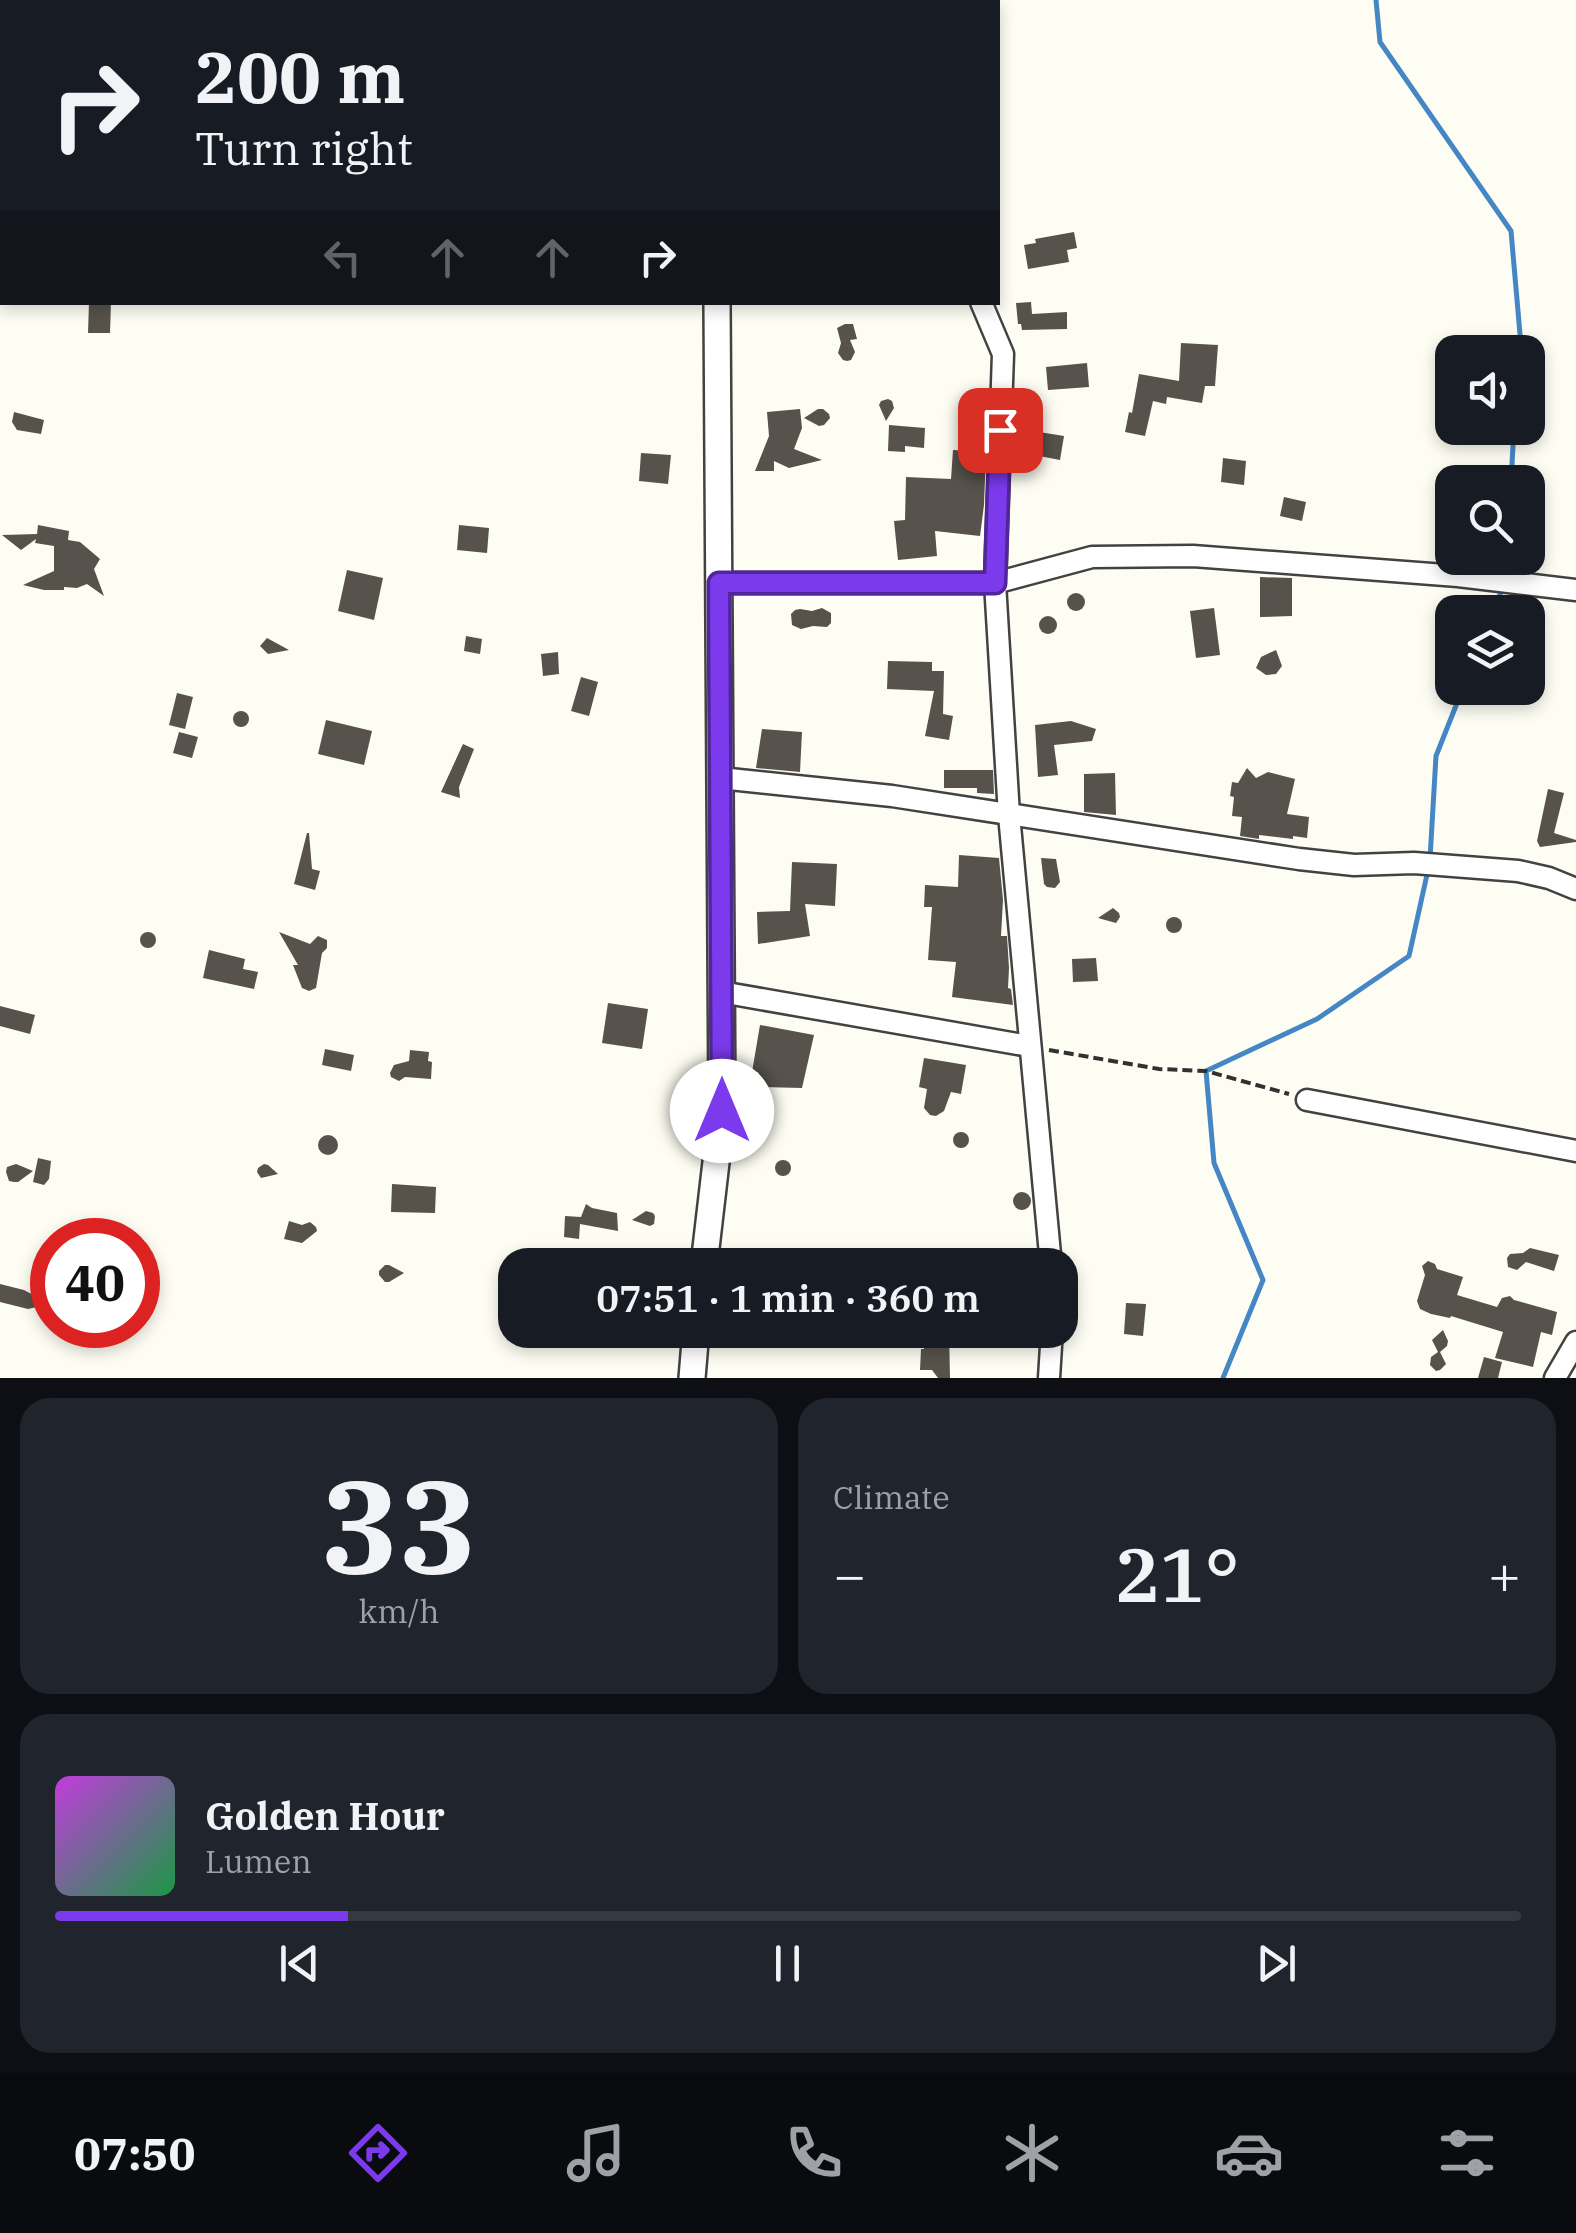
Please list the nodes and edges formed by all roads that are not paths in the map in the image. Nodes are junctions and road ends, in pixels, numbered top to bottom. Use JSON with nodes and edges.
{"nodes":[{"id":1,"x":717,"y":305,"type":"edge"},
{"id":2,"x":982,"y":305,"type":"edge"},
{"id":3,"x":719,"y":583,"type":"junction"},
{"id":4,"x":995,"y":583,"type":"junction"},
{"id":5,"x":1576,"y":590,"type":"edge"},
{"id":6,"x":720,"y":778,"type":"junction"},
{"id":7,"x":1009,"y":814,"type":"junction"},
{"id":8,"x":1576,"y":890,"type":"edge"},
{"id":9,"x":721,"y":992,"type":"junction"},
{"id":10,"x":1030,"y":1046,"type":"junction"},
{"id":11,"x":1307,"y":1100,"type":"road end"},
{"id":12,"x":1576,"y":1151,"type":"edge"},
{"id":13,"x":706,"y":1248,"type":"edge"},
{"id":14,"x":1050,"y":1248,"type":"edge"},
{"id":15,"x":1576,"y":1342,"type":"edge"},
{"id":16,"x":694,"y":1348,"type":"edge"},
{"id":17,"x":1051,"y":1348,"type":"edge"},
{"id":18,"x":692,"y":1378,"type":"edge"},
{"id":19,"x":1049,"y":1378,"type":"edge"},
{"id":20,"x":1555,"y":1378,"type":"edge"}],
"edges":[{"from":1,"to":3,"type":"street"},
{"from":2,"to":4,"type":"street"},
{"from":3,"to":4,"type":"street"},
{"from":3,"to":6,"type":"street"},
{"from":4,"to":5,"type":"street"},
{"from":4,"to":7,"type":"street"},
{"from":6,"to":7,"type":"street"},
{"from":6,"to":9,"type":"street"},
{"from":7,"to":8,"type":"street"},
{"from":7,"to":10,"type":"street"},
{"from":9,"to":10,"type":"street"},
{"from":9,"to":13,"type":"street"},
{"from":10,"to":14,"type":"street"},
{"from":11,"to":12,"type":"street"},
{"from":15,"to":20,"type":"street"},
{"from":16,"to":18,"type":"street"},
{"from":17,"to":19,"type":"street"}]}
